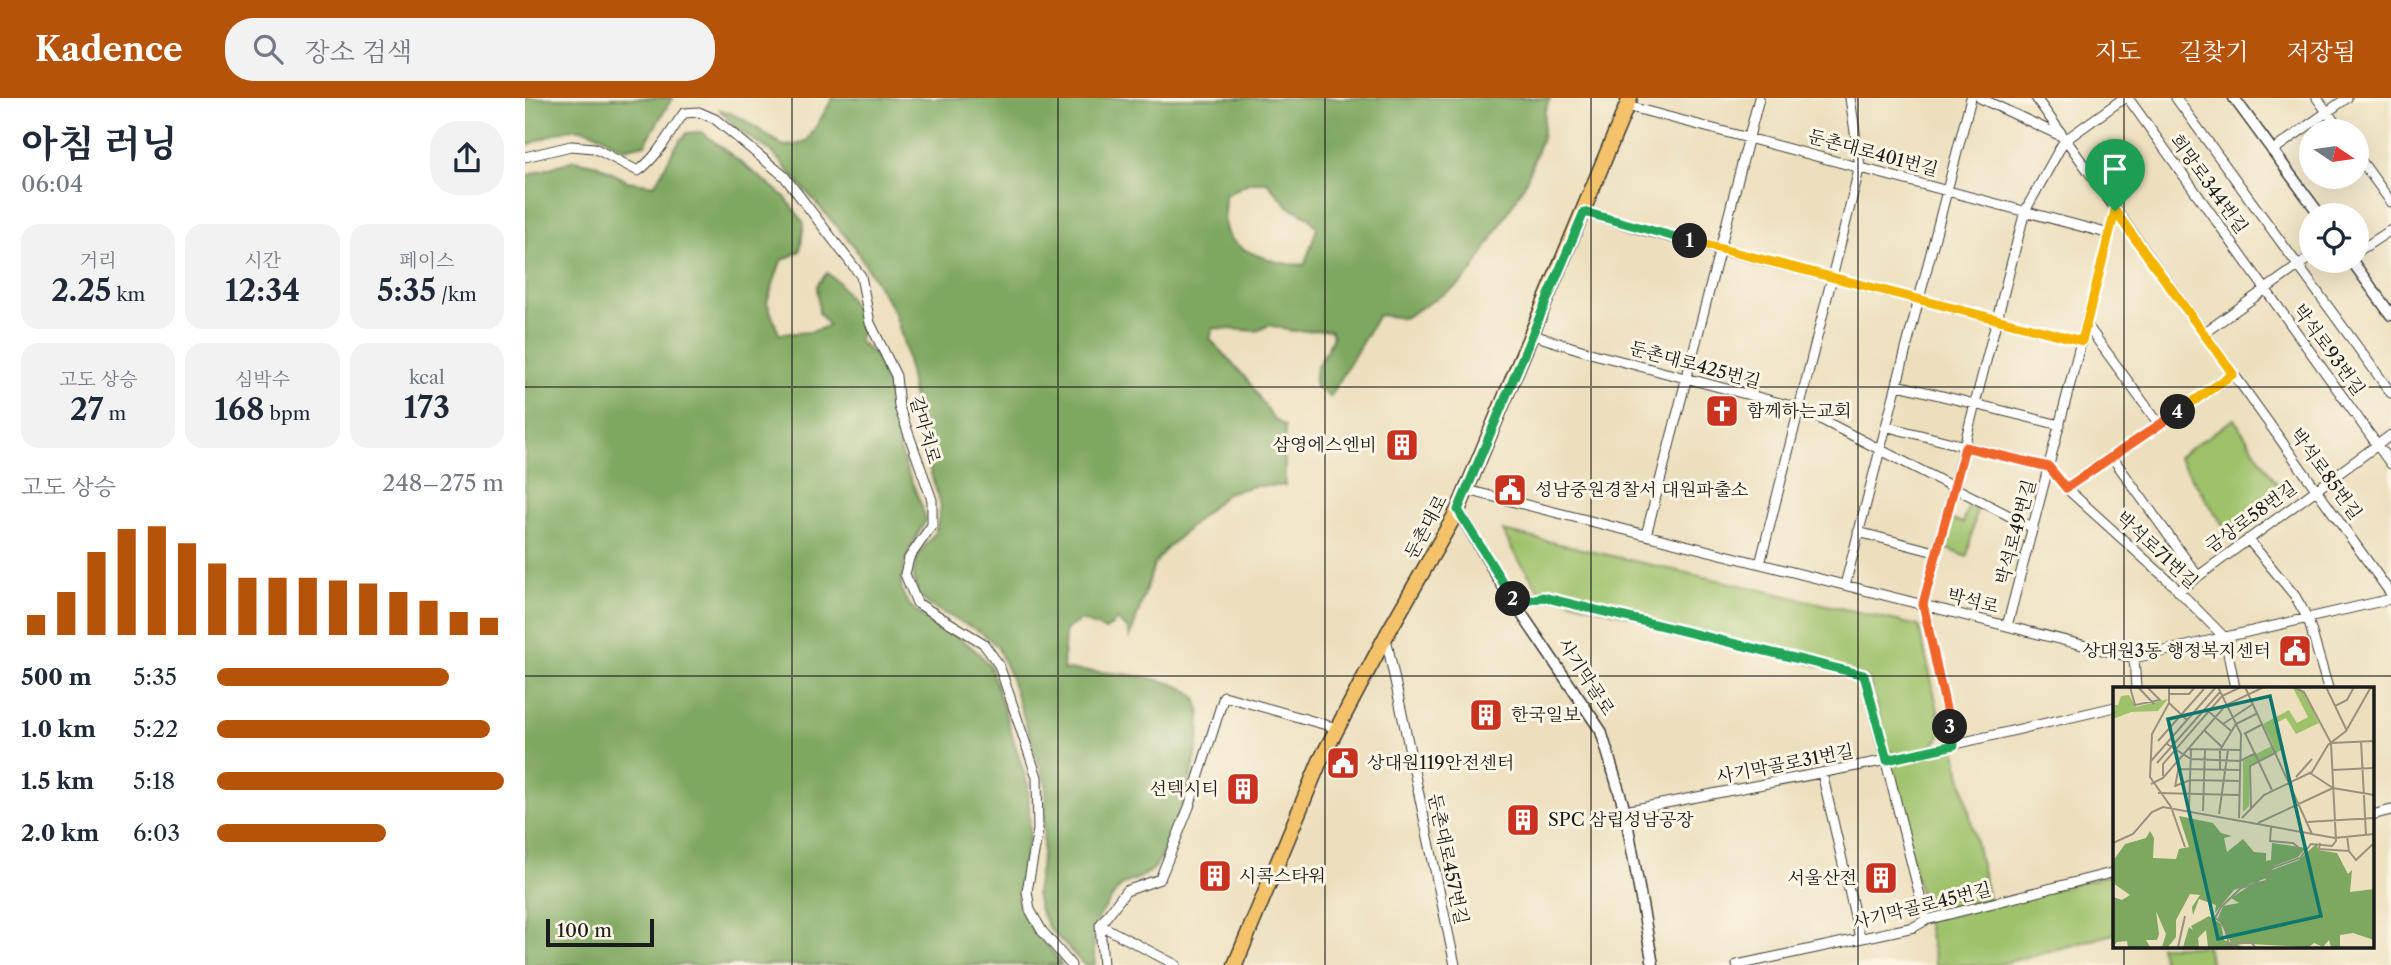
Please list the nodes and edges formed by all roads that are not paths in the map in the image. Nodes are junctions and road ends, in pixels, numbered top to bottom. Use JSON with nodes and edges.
{"nodes":[{"id":1,"x":1759,"y":98,"type":"edge"},
{"id":2,"x":1850,"y":98,"type":"edge"},
{"id":3,"x":1971,"y":98,"type":"edge"},
{"id":4,"x":1980,"y":98,"type":"edge"},
{"id":5,"x":2036,"y":98,"type":"edge"},
{"id":6,"x":2126,"y":98,"type":"edge"},
{"id":7,"x":2176,"y":98,"type":"edge"},
{"id":8,"x":2234,"y":98,"type":"edge"},
{"id":9,"x":2317,"y":98,"type":"edge"},
{"id":10,"x":2347,"y":98,"type":"edge"},
{"id":11,"x":1629,"y":102,"type":"edge"},
{"id":12,"x":2327,"y":112,"type":"junction"},
{"id":13,"x":2332,"y":119,"type":"edge"},
{"id":14,"x":1749,"y":136,"type":"junction"},
{"id":15,"x":2064,"y":139,"type":"junction"},
{"id":16,"x":2272,"y":151,"type":"junction"},
{"id":17,"x":525,"y":157,"type":"edge"},
{"id":18,"x":1860,"y":166,"type":"junction"},
{"id":19,"x":2369,"y":171,"type":"edge"},
{"id":20,"x":1948,"y":190,"type":"junction"},
{"id":21,"x":2391,"y":202,"type":"edge"},
{"id":22,"x":2310,"y":203,"type":"edge"},
{"id":23,"x":2025,"y":211,"type":"junction"},
{"id":24,"x":2115,"y":211,"type":"junction"},
{"id":25,"x":1584,"y":212,"type":"junction"},
{"id":26,"x":2391,"y":230,"type":"edge"},
{"id":27,"x":2109,"y":234,"type":"junction"},
{"id":28,"x":2369,"y":244,"type":"edge"},
{"id":29,"x":1720,"y":248,"type":"junction"},
{"id":30,"x":2298,"y":265,"type":"junction"},
{"id":31,"x":2361,"y":273,"type":"edge"},
{"id":32,"x":1832,"y":277,"type":"junction"},
{"id":33,"x":2266,"y":289,"type":"junction"},
{"id":34,"x":1920,"y":299,"type":"junction"},
{"id":35,"x":2391,"y":315,"type":"edge"},
{"id":36,"x":1998,"y":319,"type":"junction"},
{"id":37,"x":2086,"y":324,"type":"junction"},
{"id":38,"x":2204,"y":334,"type":"junction"},
{"id":39,"x":1533,"y":335,"type":"junction"},
{"id":40,"x":2082,"y":341,"type":"junction"},
{"id":41,"x":2233,"y":374,"type":"junction"},
{"id":42,"x":1687,"y":379,"type":"junction"},
{"id":43,"x":1898,"y":385,"type":"junction"},
{"id":44,"x":2391,"y":393,"type":"edge"},
{"id":45,"x":1976,"y":404,"type":"junction"},
{"id":46,"x":1799,"y":408,"type":"junction"},
{"id":47,"x":2159,"y":424,"type":"junction"},
{"id":48,"x":2060,"y":425,"type":"junction"},
{"id":49,"x":1888,"y":427,"type":"junction"},
{"id":50,"x":2391,"y":435,"type":"edge"},
{"id":51,"x":2377,"y":445,"type":"junction"},
{"id":52,"x":1965,"y":447,"type":"junction"},
{"id":53,"x":1882,"y":450,"type":"junction"},
{"id":54,"x":2112,"y":457,"type":"junction"},
{"id":55,"x":2391,"y":464,"type":"edge"},
{"id":56,"x":2049,"y":467,"type":"junction"},
{"id":57,"x":1953,"y":487,"type":"junction"},
{"id":58,"x":2066,"y":488,"type":"junction"},
{"id":59,"x":2317,"y":489,"type":"junction"},
{"id":60,"x":1467,"y":490,"type":"junction"},
{"id":61,"x":1458,"y":510,"type":"junction"},
{"id":62,"x":2033,"y":528,"type":"junction"},
{"id":63,"x":1858,"y":533,"type":"junction"},
{"id":64,"x":1646,"y":535,"type":"junction"},
{"id":65,"x":2248,"y":539,"type":"junction"},
{"id":66,"x":1935,"y":552,"type":"junction"},
{"id":67,"x":1759,"y":564,"type":"junction"},
{"id":68,"x":2197,"y":575,"type":"junction"},
{"id":69,"x":1845,"y":585,"type":"junction"},
{"id":70,"x":2178,"y":591,"type":"junction"},
{"id":71,"x":2391,"y":597,"type":"edge"},
{"id":72,"x":1517,"y":604,"type":"junction"},
{"id":73,"x":1923,"y":604,"type":"junction"},
{"id":74,"x":2308,"y":619,"type":"junction"},
{"id":75,"x":2007,"y":626,"type":"junction"},
{"id":76,"x":1385,"y":636,"type":"junction"},
{"id":77,"x":2225,"y":638,"type":"junction"},
{"id":78,"x":2134,"y":658,"type":"junction"},
{"id":79,"x":2136,"y":687,"type":"edge"},
{"id":80,"x":2235,"y":687,"type":"edge"},
{"id":81,"x":2327,"y":687,"type":"edge"},
{"id":82,"x":2113,"y":707,"type":"edge"},
{"id":83,"x":1337,"y":728,"type":"junction"},
{"id":84,"x":1954,"y":745,"type":"junction"},
{"id":85,"x":1887,"y":760,"type":"junction"},
{"id":86,"x":1822,"y":774,"type":"junction"},
{"id":87,"x":2391,"y":810,"type":"edge"},
{"id":88,"x":1625,"y":811,"type":"junction"},
{"id":89,"x":2373,"y":815,"type":"edge"},
{"id":90,"x":2113,"y":873,"type":"edge"},
{"id":91,"x":1926,"y":920,"type":"junction"},
{"id":92,"x":1100,"y":925,"type":"junction"},
{"id":93,"x":1860,"y":938,"type":"junction"},
{"id":94,"x":1071,"y":965,"type":"edge"},
{"id":95,"x":1103,"y":965,"type":"edge"},
{"id":96,"x":1176,"y":965,"type":"edge"},
{"id":97,"x":1235,"y":965,"type":"edge"},
{"id":98,"x":1455,"y":965,"type":"edge"},
{"id":99,"x":1653,"y":965,"type":"edge"},
{"id":100,"x":1737,"y":965,"type":"edge"}],
"edges":[{"from":1,"to":14,"type":"street"},
{"from":2,"to":18,"type":"street"},
{"from":3,"to":20,"type":"street"},
{"from":4,"to":15,"type":"street"},
{"from":5,"to":15,"type":"street","name":"박석로85번길"},
{"from":6,"to":15,"type":"street"},
{"from":6,"to":33,"type":"street","name":"희망로344번길"},
{"from":7,"to":30,"type":"street"},
{"from":8,"to":16,"type":"street"},
{"from":9,"to":12,"type":"street"},
{"from":10,"to":12,"type":"street"},
{"from":11,"to":14,"type":"street","name":"둔촌대로401번길"},
{"from":11,"to":25,"type":"main road","name":"둔촌대로"},
{"from":12,"to":13,"type":"street"},
{"from":12,"to":16,"type":"street"},
{"from":14,"to":18,"type":"street","name":"둔촌대로401번길"},
{"from":14,"to":29,"type":"street"},
{"from":15,"to":23,"type":"street"},
{"from":15,"to":24,"type":"street","name":"박석로85번길"},
{"from":16,"to":22,"type":"street"},
{"from":17,"to":94,"type":"street","name":"갈마치로"},
{"from":18,"to":20,"type":"street","name":"둔촌대로401번길"},
{"from":18,"to":32,"type":"street"},
{"from":19,"to":21,"type":"street"},
{"from":20,"to":23,"type":"street","name":"둔촌대로401번길"},
{"from":20,"to":34,"type":"street"},
{"from":23,"to":27,"type":"street","name":"둔촌대로401번길"},
{"from":23,"to":36,"type":"street"},
{"from":24,"to":27,"type":"street","name":"박석로49번길"},
{"from":24,"to":38,"type":"street","name":"박석로85번길"},
{"from":25,"to":29,"type":"street"},
{"from":25,"to":39,"type":"main road","name":"둔촌대로"},
{"from":26,"to":28,"type":"street"},
{"from":27,"to":37,"type":"street","name":"박석로49번길"},
{"from":29,"to":32,"type":"street"},
{"from":29,"to":42,"type":"street"},
{"from":30,"to":33,"type":"street"},
{"from":30,"to":44,"type":"street"},
{"from":31,"to":35,"type":"street"},
{"from":32,"to":34,"type":"street"},
{"from":32,"to":46,"type":"street"},
{"from":33,"to":38,"type":"street"},
{"from":33,"to":51,"type":"street","name":"박석로93번길"},
{"from":34,"to":36,"type":"street"},
{"from":34,"to":43,"type":"street"},
{"from":36,"to":40,"type":"street"},
{"from":36,"to":45,"type":"street"},
{"from":37,"to":40,"type":"street","name":"박석로49번길"},
{"from":37,"to":47,"type":"street"},
{"from":38,"to":41,"type":"street","name":"박석로85번길"},
{"from":39,"to":42,"type":"street","name":"둔촌대로425번길"},
{"from":39,"to":60,"type":"main road","name":"둔촌대로"},
{"from":40,"to":48,"type":"street","name":"박석로49번길"},
{"from":41,"to":47,"type":"street"},
{"from":41,"to":59,"type":"street","name":"박석로85번길"},
{"from":42,"to":46,"type":"street","name":"둔촌대로425번길"},
{"from":42,"to":64,"type":"street"},
{"from":43,"to":45,"type":"street"},
{"from":43,"to":49,"type":"street"},
{"from":45,"to":48,"type":"street"},
{"from":45,"to":52,"type":"street"},
{"from":46,"to":53,"type":"street","name":"둔촌대로425번길"},
{"from":46,"to":67,"type":"street"},
{"from":47,"to":54,"type":"street"},
{"from":48,"to":56,"type":"street","name":"박석로49번길"},
{"from":49,"to":52,"type":"street"},
{"from":49,"to":53,"type":"street"},
{"from":50,"to":51,"type":"street","name":"금상로58번길"},
{"from":51,"to":55,"type":"street","name":"박석로93번길"},
{"from":51,"to":59,"type":"street","name":"금상로58번길"},
{"from":52,"to":56,"type":"street"},
{"from":52,"to":57,"type":"street"},
{"from":53,"to":57,"type":"street","name":"둔촌대로425번길"},
{"from":53,"to":63,"type":"street"},
{"from":54,"to":58,"type":"street"},
{"from":54,"to":68,"type":"street","name":"금상로58번길"},
{"from":56,"to":58,"type":"street","name":"박석로71번길"},
{"from":56,"to":62,"type":"street","name":"박석로49번길"},
{"from":57,"to":62,"type":"street","name":"둔촌대로425번길"},
{"from":57,"to":66,"type":"street"},
{"from":58,"to":70,"type":"street","name":"박석로71번길"},
{"from":59,"to":65,"type":"street","name":"금상로58번길"},
{"from":59,"to":71,"type":"street","name":"박석로85번길"},
{"from":60,"to":61,"type":"main road","name":"둔촌대로"},
{"from":60,"to":64,"type":"street","name":"박석로"},
{"from":61,"to":72,"type":"street","name":"사기막골로"},
{"from":61,"to":76,"type":"main road","name":"둔촌대로"},
{"from":62,"to":75,"type":"street","name":"박석로49번길"},
{"from":63,"to":66,"type":"street"},
{"from":63,"to":69,"type":"street"},
{"from":64,"to":67,"type":"street","name":"박석로"},
{"from":65,"to":68,"type":"street","name":"금상로58번길"},
{"from":65,"to":74,"type":"street"},
{"from":66,"to":73,"type":"street"},
{"from":67,"to":69,"type":"street","name":"박석로"},
{"from":68,"to":70,"type":"street","name":"금상로58번길"},
{"from":69,"to":73,"type":"street","name":"박석로"},
{"from":70,"to":77,"type":"street","name":"박석로71번길"},
{"from":71,"to":74,"type":"street","name":"박석로"},
{"from":72,"to":85,"type":"street"},
{"from":72,"to":88,"type":"street","name":"사기막골로"},
{"from":73,"to":75,"type":"street","name":"박석로"},
{"from":73,"to":84,"type":"street"},
{"from":74,"to":77,"type":"street","name":"박석로"},
{"from":74,"to":81,"type":"street"},
{"from":75,"to":78,"type":"street","name":"박석로"},
{"from":76,"to":83,"type":"main road","name":"둔촌대로"},
{"from":76,"to":98,"type":"street","name":"둔촌대로457번길"},
{"from":77,"to":78,"type":"street","name":"박석로"},
{"from":77,"to":80,"type":"street"},
{"from":78,"to":79,"type":"street"},
{"from":82,"to":84,"type":"street","name":"사기막골로31번길"},
{"from":83,"to":92,"type":"street"},
{"from":83,"to":97,"type":"main road","name":"둔촌대로"},
{"from":84,"to":85,"type":"street","name":"사기막골로31번길"},
{"from":85,"to":86,"type":"street","name":"사기막골로31번길"},
{"from":85,"to":91,"type":"street"},
{"from":86,"to":88,"type":"street","name":"사기막골로31번길"},
{"from":86,"to":93,"type":"street"},
{"from":87,"to":89,"type":"street"},
{"from":88,"to":99,"type":"street","name":"사기막골로"},
{"from":90,"to":91,"type":"street","name":"사기막골로45번길"},
{"from":91,"to":93,"type":"street","name":"사기막골로45번길"},
{"from":92,"to":95,"type":"street"},
{"from":92,"to":96,"type":"street"},
{"from":93,"to":100,"type":"street","name":"사기막골로45번길"}]}
